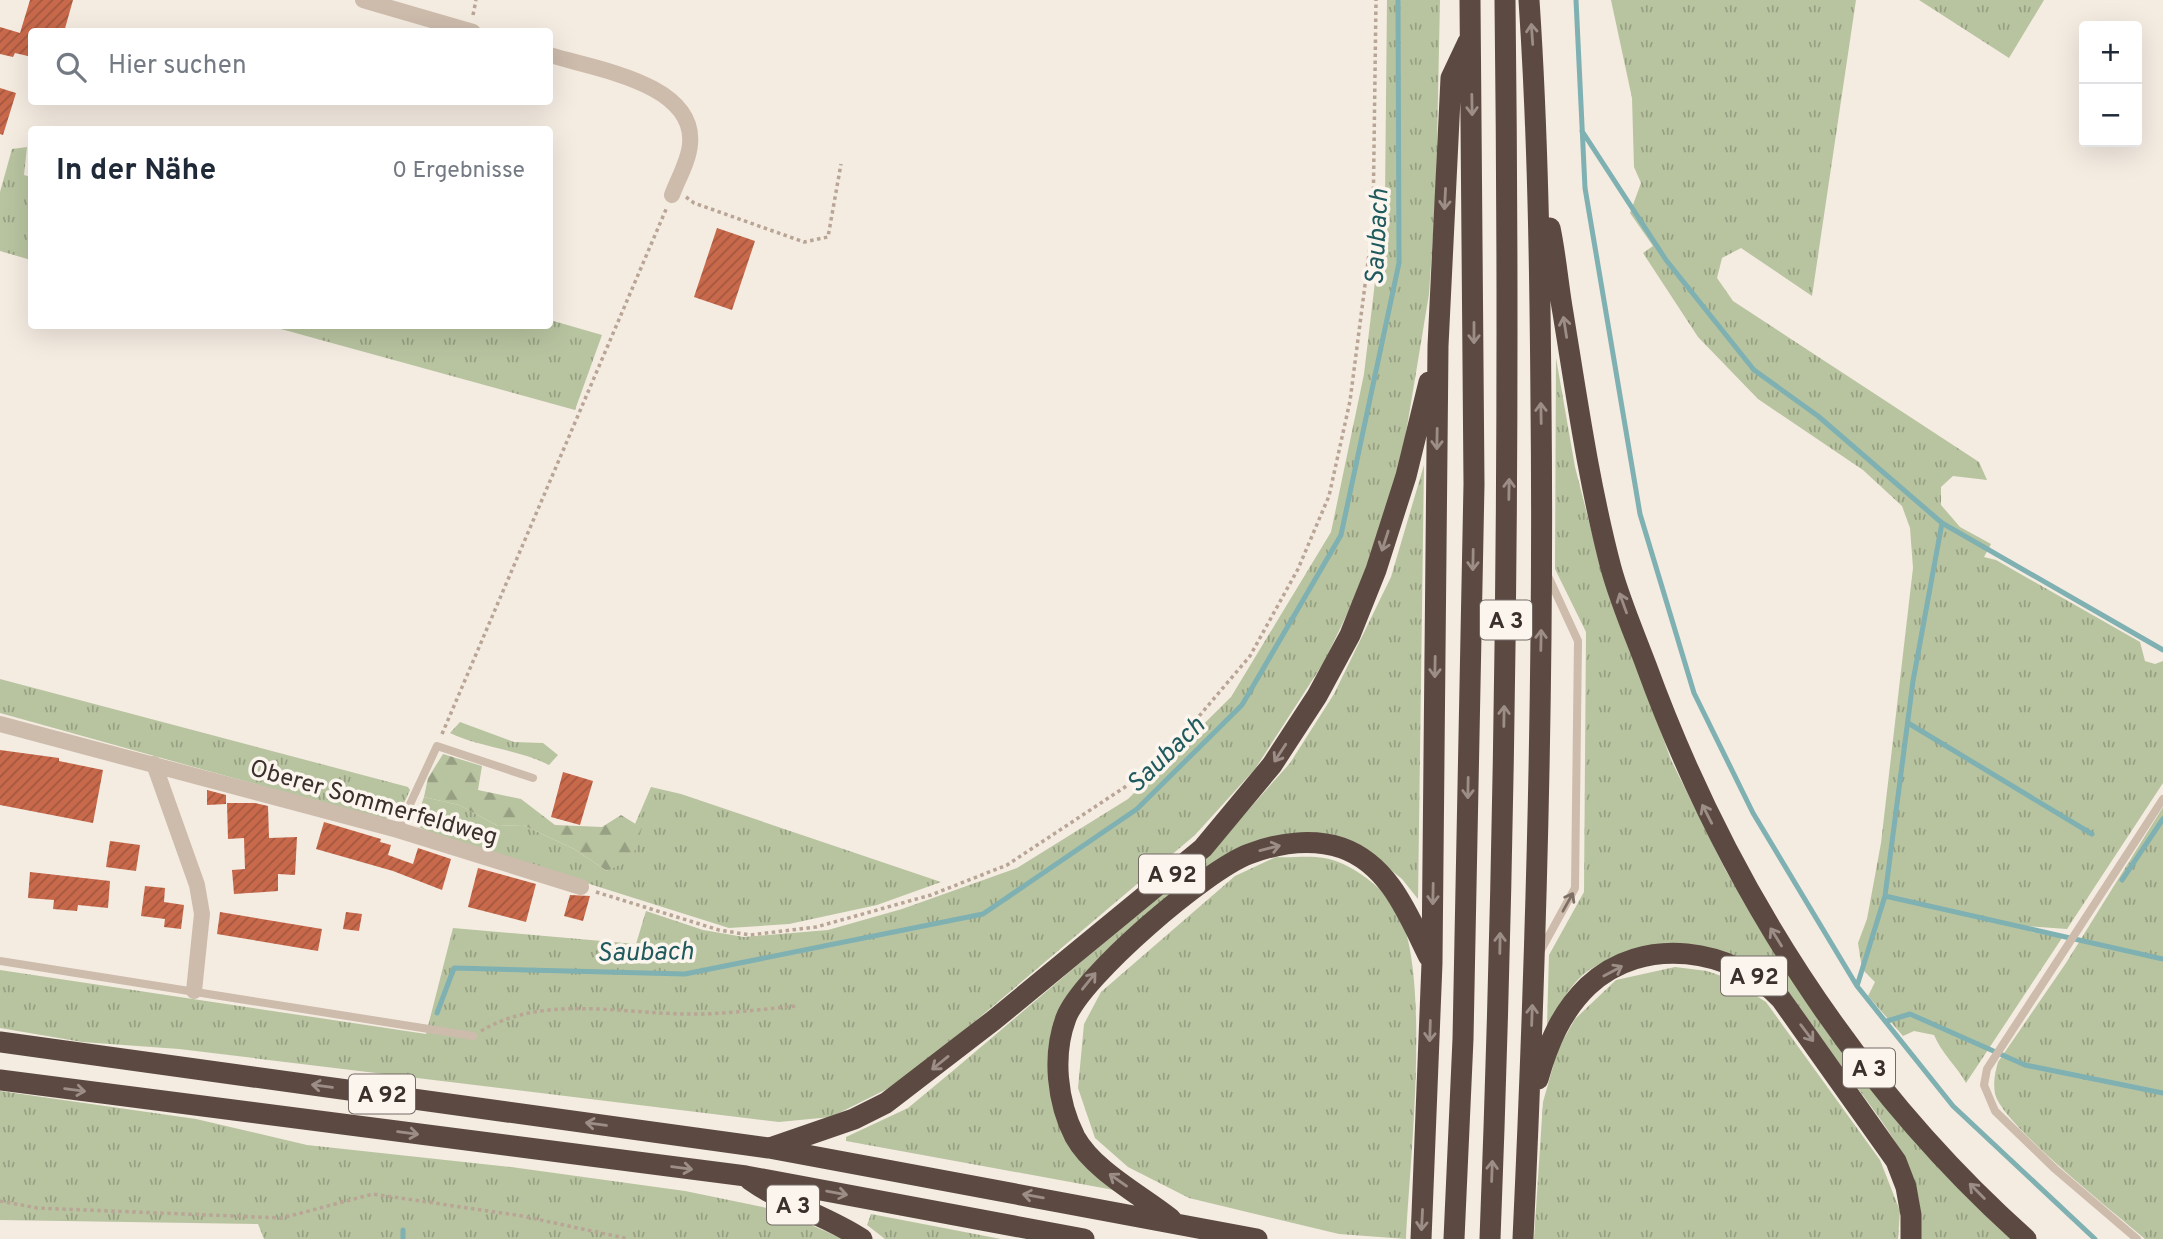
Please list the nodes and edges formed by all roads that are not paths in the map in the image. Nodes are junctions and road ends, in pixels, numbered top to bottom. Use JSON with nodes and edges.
{"nodes":[{"id":1,"x":363,"y":0,"type":"edge"},
{"id":2,"x":1470,"y":0,"type":"edge"},
{"id":3,"x":1505,"y":0,"type":"edge"},
{"id":4,"x":1529,"y":0,"type":"edge"},
{"id":5,"x":459,"y":28,"type":"edge"},
{"id":6,"x":1471,"y":37,"type":"junction"},
{"id":7,"x":553,"y":56,"type":"edge"},
{"id":8,"x":672,"y":195,"type":"road end"},
{"id":9,"x":1539,"y":200,"type":"junction"},
{"id":10,"x":1438,"y":346,"type":"junction"},
{"id":11,"x":1542,"y":562,"type":"junction"},
{"id":12,"x":0,"y":724,"type":"edge"},
{"id":13,"x":154,"y":764,"type":"junction"},
{"id":14,"x":534,"y":778,"type":"dead end"},
{"id":15,"x":2163,"y":799,"type":"edge"},
{"id":16,"x":398,"y":830,"type":"junction"},
{"id":17,"x":580,"y":887,"type":"road end"},
{"id":18,"x":0,"y":961,"type":"edge"},
{"id":19,"x":1534,"y":961,"type":"junction"},
{"id":20,"x":1432,"y":963,"type":"junction"},
{"id":21,"x":194,"y":992,"type":"junction"},
{"id":22,"x":473,"y":1036,"type":"road end"},
{"id":23,"x":7,"y":1043,"type":"edge"},
{"id":24,"x":4,"y":1081,"type":"edge"},
{"id":25,"x":1529,"y":1108,"type":"junction"},
{"id":26,"x":769,"y":1148,"type":"junction"},
{"id":27,"x":746,"y":1176,"type":"junction"},
{"id":28,"x":1172,"y":1221,"type":"junction"},
{"id":29,"x":862,"y":1239,"type":"edge"},
{"id":30,"x":1084,"y":1239,"type":"edge"},
{"id":31,"x":1257,"y":1239,"type":"edge"},
{"id":32,"x":1421,"y":1239,"type":"edge"},
{"id":33,"x":1454,"y":1239,"type":"edge"},
{"id":34,"x":1490,"y":1239,"type":"edge"},
{"id":35,"x":1523,"y":1239,"type":"edge"},
{"id":36,"x":1911,"y":1239,"type":"edge"},
{"id":37,"x":2026,"y":1239,"type":"edge"},
{"id":38,"x":2137,"y":1239,"type":"edge"}],
"edges":[{"from":1,"to":5,"type":"street"},
{"from":2,"to":6,"type":"highway","number":"A 3"},
{"from":34,"to":3,"type":"highway","number":"A 3","one_way":true},
{"from":9,"to":4,"type":"highway","number":"A 3","one_way":true},
{"from":6,"to":10,"type":"highway","number":"A 3","one_way":true},
{"from":6,"to":33,"type":"highway","number":"A 3","one_way":true},
{"from":7,"to":8,"type":"street"},
{"from":11,"to":9,"type":"highway","number":"A 3","one_way":true},
{"from":37,"to":9,"type":"highway","number":"A 3","one_way":true},
{"from":10,"to":20,"type":"highway","number":"A 3","one_way":true},
{"from":10,"to":26,"type":"highway","number":"A 92","one_way":true},
{"from":19,"to":11,"type":"highway","number":"A 3","one_way":true},
{"from":19,"to":11,"type":"lane","one_way":true},
{"from":12,"to":13,"type":"street","name":"Oberer Sommerfeldweg"},
{"from":13,"to":16,"type":"street","name":"Oberer Sommerfeldweg"},
{"from":13,"to":21,"type":"street"},
{"from":14,"to":16,"type":"lane"},
{"from":15,"to":38,"type":"lane"},
{"from":16,"to":17,"type":"street","name":"Oberer Sommerfeldweg"},
{"from":18,"to":21,"type":"lane"},
{"from":25,"to":19,"type":"highway","number":"A 3","one_way":true},
{"from":28,"to":20,"type":"highway","number":"A 3","one_way":true},
{"from":20,"to":32,"type":"highway","number":"A 3","one_way":true},
{"from":21,"to":22,"type":"lane"},
{"from":26,"to":23,"type":"highway","number":"A 92","one_way":true},
{"from":24,"to":27,"type":"highway","number":"A 92","one_way":true},
{"from":25,"to":35,"type":"highway","number":"A 3"},
{"from":25,"to":36,"type":"highway","number":"A 92","one_way":true},
{"from":28,"to":26,"type":"highway","number":"A 92","one_way":true},
{"from":27,"to":29,"type":"highway","number":"A 3"},
{"from":27,"to":30,"type":"highway","number":"A 92","one_way":true},
{"from":28,"to":31,"type":"highway","number":"A 92"}]}
